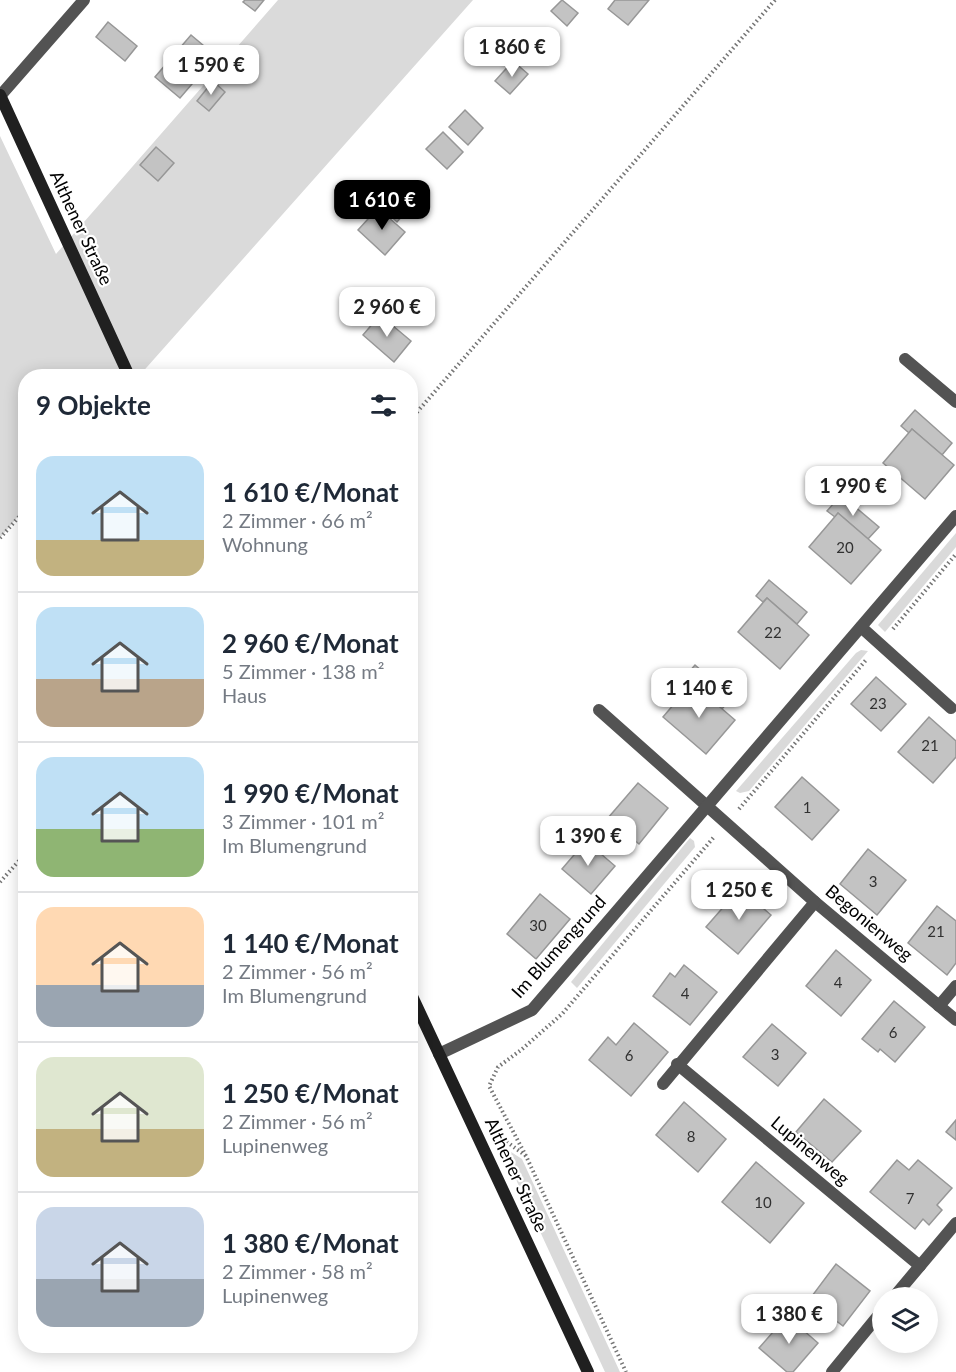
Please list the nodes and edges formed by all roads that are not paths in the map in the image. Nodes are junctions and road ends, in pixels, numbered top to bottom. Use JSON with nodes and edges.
{"nodes":[{"id":1,"x":84,"y":0,"type":"edge"},
{"id":2,"x":0,"y":96,"type":"edge"},
{"id":3,"x":906,"y":360,"type":"dead end"},
{"id":4,"x":126,"y":369,"type":"edge"},
{"id":5,"x":956,"y":402,"type":"edge"},
{"id":6,"x":956,"y":516,"type":"edge"},
{"id":7,"x":861,"y":627,"type":"junction"},
{"id":8,"x":951,"y":708,"type":"dead end"},
{"id":9,"x":599,"y":710,"type":"dead end"},
{"id":10,"x":706,"y":806,"type":"junction"},
{"id":11,"x":815,"y":902,"type":"junction"},
{"id":12,"x":956,"y":986,"type":"edge"},
{"id":13,"x":939,"y":1006,"type":"junction"},
{"id":14,"x":418,"y":1009,"type":"edge"},
{"id":15,"x":956,"y":1020,"type":"edge"},
{"id":16,"x":439,"y":1054,"type":"junction"},
{"id":17,"x":677,"y":1064,"type":"junction"},
{"id":18,"x":663,"y":1084,"type":"dead end"},
{"id":19,"x":956,"y":1223,"type":"edge"},
{"id":20,"x":920,"y":1266,"type":"junction"},
{"id":21,"x":902,"y":1287,"type":"edge"},
{"id":22,"x":872,"y":1323,"type":"edge"},
{"id":23,"x":588,"y":1372,"type":"edge"},
{"id":24,"x":832,"y":1372,"type":"edge"}],
"edges":[{"from":1,"to":2,"type":"street"},
{"from":2,"to":4,"type":"main road","name":"Althener Straße"},
{"from":3,"to":5,"type":"street"},
{"from":6,"to":7,"type":"street","name":"Im Blumengrund"},
{"from":7,"to":8,"type":"street"},
{"from":7,"to":10,"type":"street","name":"Im Blumengrund"},
{"from":9,"to":10,"type":"street"},
{"from":10,"to":11,"type":"street","name":"Begonienweg"},
{"from":10,"to":16,"type":"street","name":"Im Blumengrund"},
{"from":11,"to":13,"type":"street","name":"Begonienweg"},
{"from":11,"to":17,"type":"street"},
{"from":12,"to":13,"type":"street"},
{"from":13,"to":15,"type":"street","name":"Begonienweg"},
{"from":14,"to":16,"type":"main road","name":"Althener Straße"},
{"from":16,"to":23,"type":"main road","name":"Althener Straße"},
{"from":17,"to":18,"type":"street"},
{"from":17,"to":20,"type":"street","name":"Lupinenweg"},
{"from":19,"to":20,"type":"street"},
{"from":20,"to":21,"type":"street"},
{"from":22,"to":24,"type":"street"}]}
